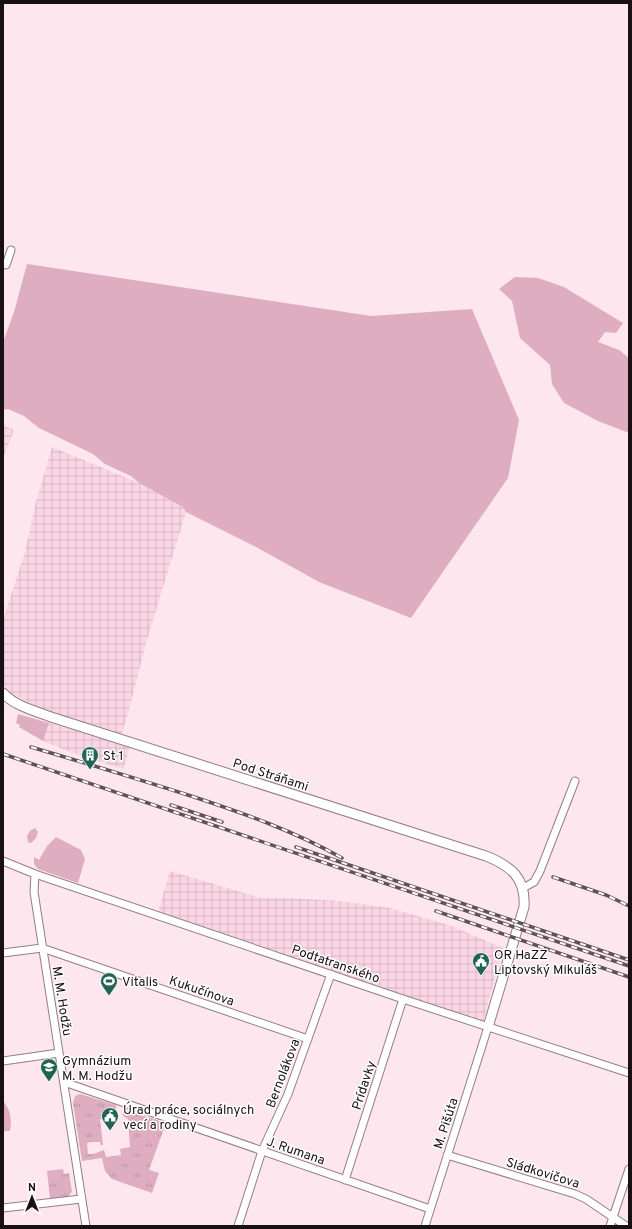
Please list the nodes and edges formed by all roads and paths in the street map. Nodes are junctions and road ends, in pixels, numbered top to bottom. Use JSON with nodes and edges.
{"nodes":[{"id":1,"x":7,"y":254,"type":"edge"},
{"id":2,"x":6,"y":265,"type":"dead end"},
{"id":3,"x":3,"y":692,"type":"edge"},
{"id":4,"x":575,"y":781,"type":"dead end"},
{"id":5,"x":3,"y":861,"type":"edge"},
{"id":6,"x":35,"y":874,"type":"junction"},
{"id":7,"x":523,"y":888,"type":"junction"},
{"id":8,"x":42,"y":948,"type":"junction"},
{"id":9,"x":3,"y":953,"type":"edge"},
{"id":10,"x":331,"y":974,"type":"junction"},
{"id":11,"x":404,"y":999,"type":"junction"},
{"id":12,"x":488,"y":1027,"type":"junction"},
{"id":13,"x":308,"y":1039,"type":"junction"},
{"id":14,"x":59,"y":1053,"type":"junction"},
{"id":15,"x":3,"y":1061,"type":"edge"},
{"id":16,"x":629,"y":1073,"type":"edge"},
{"id":17,"x":64,"y":1082,"type":"junction"},
{"id":18,"x":262,"y":1151,"type":"junction"},
{"id":19,"x":447,"y":1155,"type":"junction"},
{"id":20,"x":629,"y":1169,"type":"edge"},
{"id":21,"x":346,"y":1180,"type":"junction"},
{"id":22,"x":81,"y":1200,"type":"junction"},
{"id":23,"x":3,"y":1208,"type":"edge"},
{"id":24,"x":430,"y":1209,"type":"junction"},
{"id":25,"x":613,"y":1218,"type":"junction"},
{"id":26,"x":86,"y":1226,"type":"edge"},
{"id":27,"x":238,"y":1226,"type":"edge"},
{"id":28,"x":425,"y":1226,"type":"edge"},
{"id":29,"x":610,"y":1226,"type":"edge"},
{"id":30,"x":626,"y":1226,"type":"edge"}],
"edges":[{"from":1,"to":2,"type":"street"},
{"from":3,"to":7,"type":"street","name":"Pod Stráňami"},
{"from":4,"to":7,"type":"street"},
{"from":5,"to":6,"type":"street","name":"Podtatranského"},
{"from":6,"to":8,"type":"street","name":"M. M. Hodžu"},
{"from":6,"to":10,"type":"street","name":"Podtatranského"},
{"from":7,"to":12,"type":"street","name":"Pod Stráňami"},
{"from":8,"to":9,"type":"street"},
{"from":8,"to":13,"type":"street","name":"Kukučínova"},
{"from":8,"to":14,"type":"street","name":"M. M. Hodžu"},
{"from":10,"to":11,"type":"street","name":"Podtatranského"},
{"from":10,"to":13,"type":"street","name":"Bernolákova"},
{"from":11,"to":12,"type":"street","name":"Podtatranského"},
{"from":11,"to":21,"type":"street","name":"Prídavky"},
{"from":12,"to":16,"type":"street","name":"Podtatranského"},
{"from":12,"to":19,"type":"street","name":"M. Pišúta"},
{"from":13,"to":18,"type":"street","name":"Bernolákova"},
{"from":14,"to":15,"type":"street"},
{"from":14,"to":17,"type":"street","name":"M. M. Hodžu"},
{"from":17,"to":18,"type":"street","name":"J. Rumana"},
{"from":17,"to":22,"type":"street","name":"M. M. Hodžu"},
{"from":18,"to":21,"type":"street","name":"J. Rumana"},
{"from":18,"to":27,"type":"street","name":"Bernolákova"},
{"from":19,"to":24,"type":"street","name":"M. Pišúta"},
{"from":19,"to":25,"type":"street","name":"Sládkovičova"},
{"from":20,"to":25,"type":"street"},
{"from":21,"to":24,"type":"street","name":"J. Rumana"},
{"from":22,"to":23,"type":"street"},
{"from":22,"to":26,"type":"street","name":"M. M. Hodžu"},
{"from":24,"to":28,"type":"street","name":"M. Pišúta"},
{"from":25,"to":29,"type":"street"},
{"from":25,"to":30,"type":"street","name":"Sládkovičova"}]}
